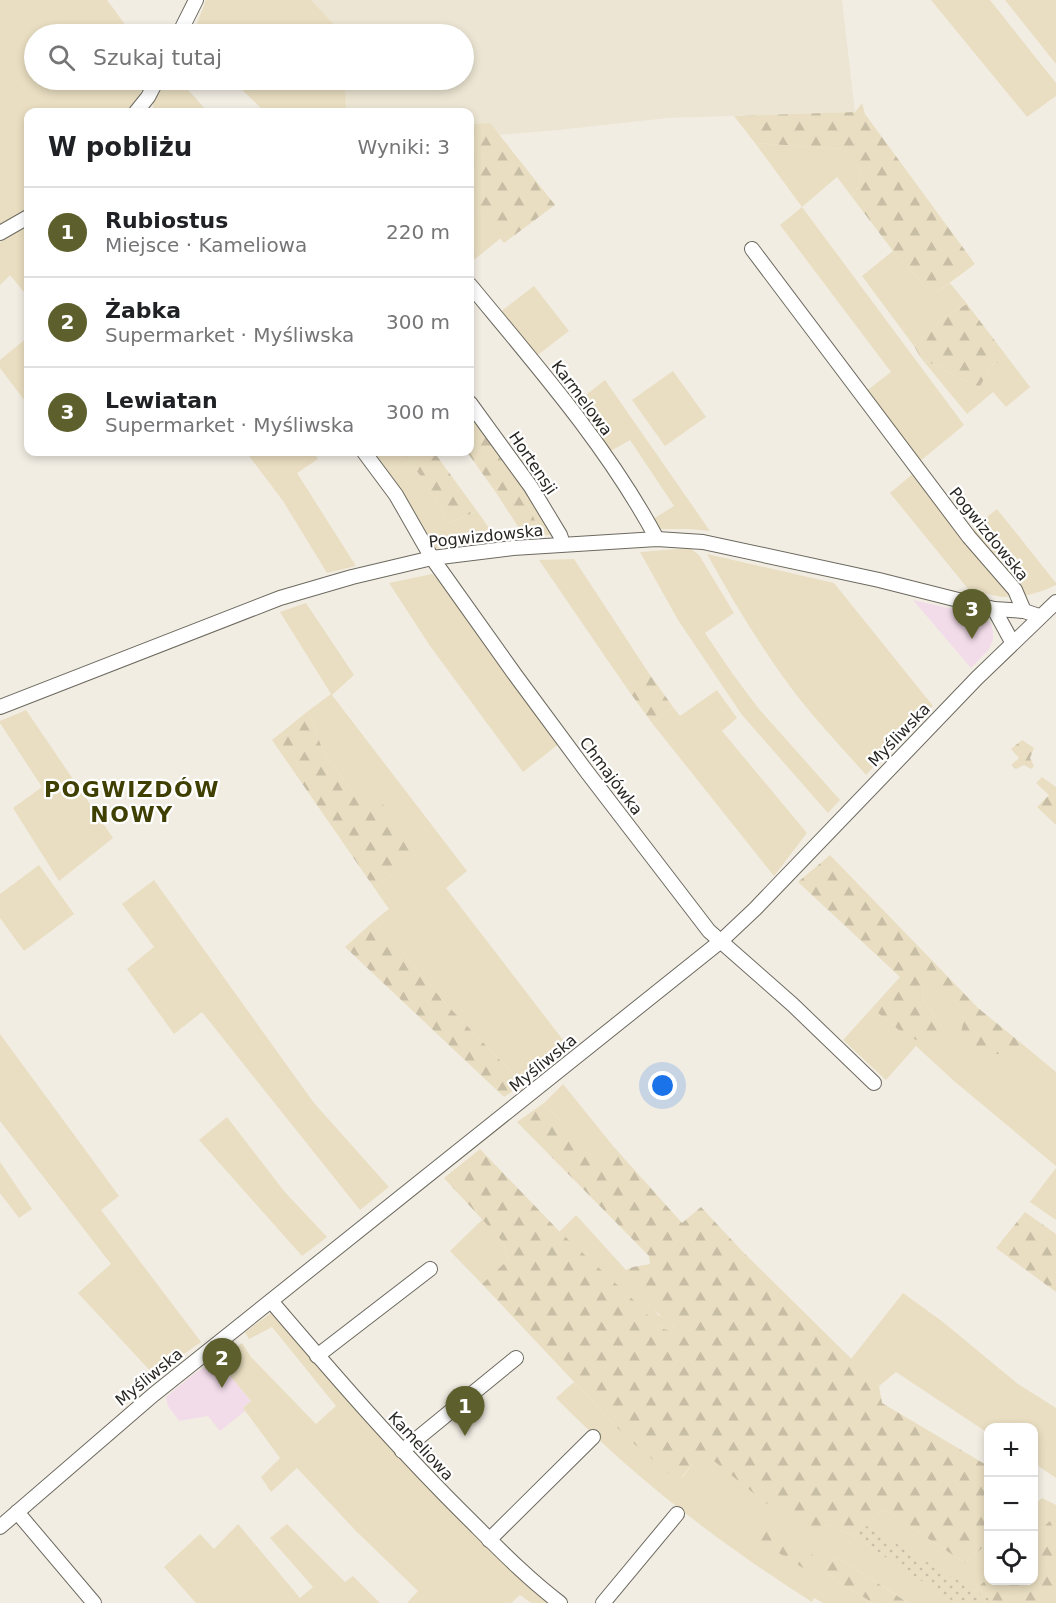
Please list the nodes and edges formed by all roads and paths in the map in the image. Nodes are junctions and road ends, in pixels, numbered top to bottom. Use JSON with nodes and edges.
{"nodes":[{"id":1,"x":196,"y":0,"type":"edge"},
{"id":2,"x":184,"y":24,"type":"edge"},
{"id":3,"x":151,"y":90,"type":"edge"},
{"id":4,"x":141,"y":108,"type":"edge"},
{"id":5,"x":24,"y":219,"type":"edge"},
{"id":6,"x":0,"y":233,"type":"edge"},
{"id":7,"x":752,"y":249,"type":"dead end"},
{"id":8,"x":474,"y":290,"type":"edge"},
{"id":9,"x":474,"y":409,"type":"edge"},
{"id":10,"x":367,"y":456,"type":"edge"},
{"id":11,"x":657,"y":539,"type":"junction"},
{"id":12,"x":563,"y":544,"type":"junction"},
{"id":13,"x":432,"y":558,"type":"junction"},
{"id":14,"x":1056,"y":602,"type":"edge"},
{"id":15,"x":994,"y":609,"type":"junction"},
{"id":16,"x":1024,"y":611,"type":"junction"},
{"id":17,"x":1040,"y":616,"type":"junction"},
{"id":18,"x":1012,"y":642,"type":"junction"},
{"id":19,"x":0,"y":707,"type":"edge"},
{"id":20,"x":721,"y":941,"type":"junction"},
{"id":21,"x":874,"y":1083,"type":"dead end"},
{"id":22,"x":430,"y":1269,"type":"dead end"},
{"id":23,"x":271,"y":1301,"type":"junction"},
{"id":24,"x":317,"y":1356,"type":"junction"},
{"id":25,"x":516,"y":1358,"type":"dead end"},
{"id":26,"x":593,"y":1437,"type":"dead end"},
{"id":27,"x":402,"y":1451,"type":"junction"},
{"id":28,"x":17,"y":1512,"type":"junction"},
{"id":29,"x":677,"y":1514,"type":"dead end"},
{"id":30,"x":0,"y":1527,"type":"edge"},
{"id":31,"x":489,"y":1540,"type":"junction"},
{"id":32,"x":94,"y":1603,"type":"edge"},
{"id":33,"x":560,"y":1603,"type":"edge"},
{"id":34,"x":603,"y":1603,"type":"edge"}],
"edges":[{"from":1,"to":2,"type":"street"},
{"from":3,"to":4,"type":"street"},
{"from":5,"to":6,"type":"street"},
{"from":7,"to":16,"type":"street","name":"Pogwizdowska"},
{"from":8,"to":11,"type":"street","name":"Karmelowa"},
{"from":9,"to":12,"type":"street","name":"Hortensji"},
{"from":10,"to":13,"type":"street","name":"Chmajówka"},
{"from":11,"to":12,"type":"street","name":"Pogwizdowska"},
{"from":11,"to":15,"type":"street","name":"Pogwizdowska"},
{"from":12,"to":13,"type":"street","name":"Pogwizdowska"},
{"from":13,"to":19,"type":"street","name":"Pogwizdowska"},
{"from":13,"to":20,"type":"street","name":"Chmajówka"},
{"from":14,"to":17,"type":"street","name":"Myśliwska"},
{"from":15,"to":16,"type":"street","name":"Pogwizdowska"},
{"from":15,"to":18,"type":"street"},
{"from":16,"to":17,"type":"street","name":"Pogwizdowska"},
{"from":17,"to":18,"type":"street","name":"Myśliwska"},
{"from":18,"to":20,"type":"street","name":"Myśliwska"},
{"from":20,"to":21,"type":"street","name":"Chmajówka"},
{"from":20,"to":23,"type":"street","name":"Myśliwska"},
{"from":22,"to":24,"type":"street"},
{"from":23,"to":24,"type":"street","name":"Kameliowa"},
{"from":23,"to":28,"type":"street","name":"Myśliwska"},
{"from":24,"to":27,"type":"street","name":"Kameliowa"},
{"from":25,"to":27,"type":"street"},
{"from":26,"to":31,"type":"street"},
{"from":27,"to":31,"type":"street","name":"Kameliowa"},
{"from":28,"to":30,"type":"street","name":"Myśliwska"},
{"from":28,"to":32,"type":"street"},
{"from":29,"to":34,"type":"street"},
{"from":31,"to":33,"type":"street","name":"Kameliowa"}]}
